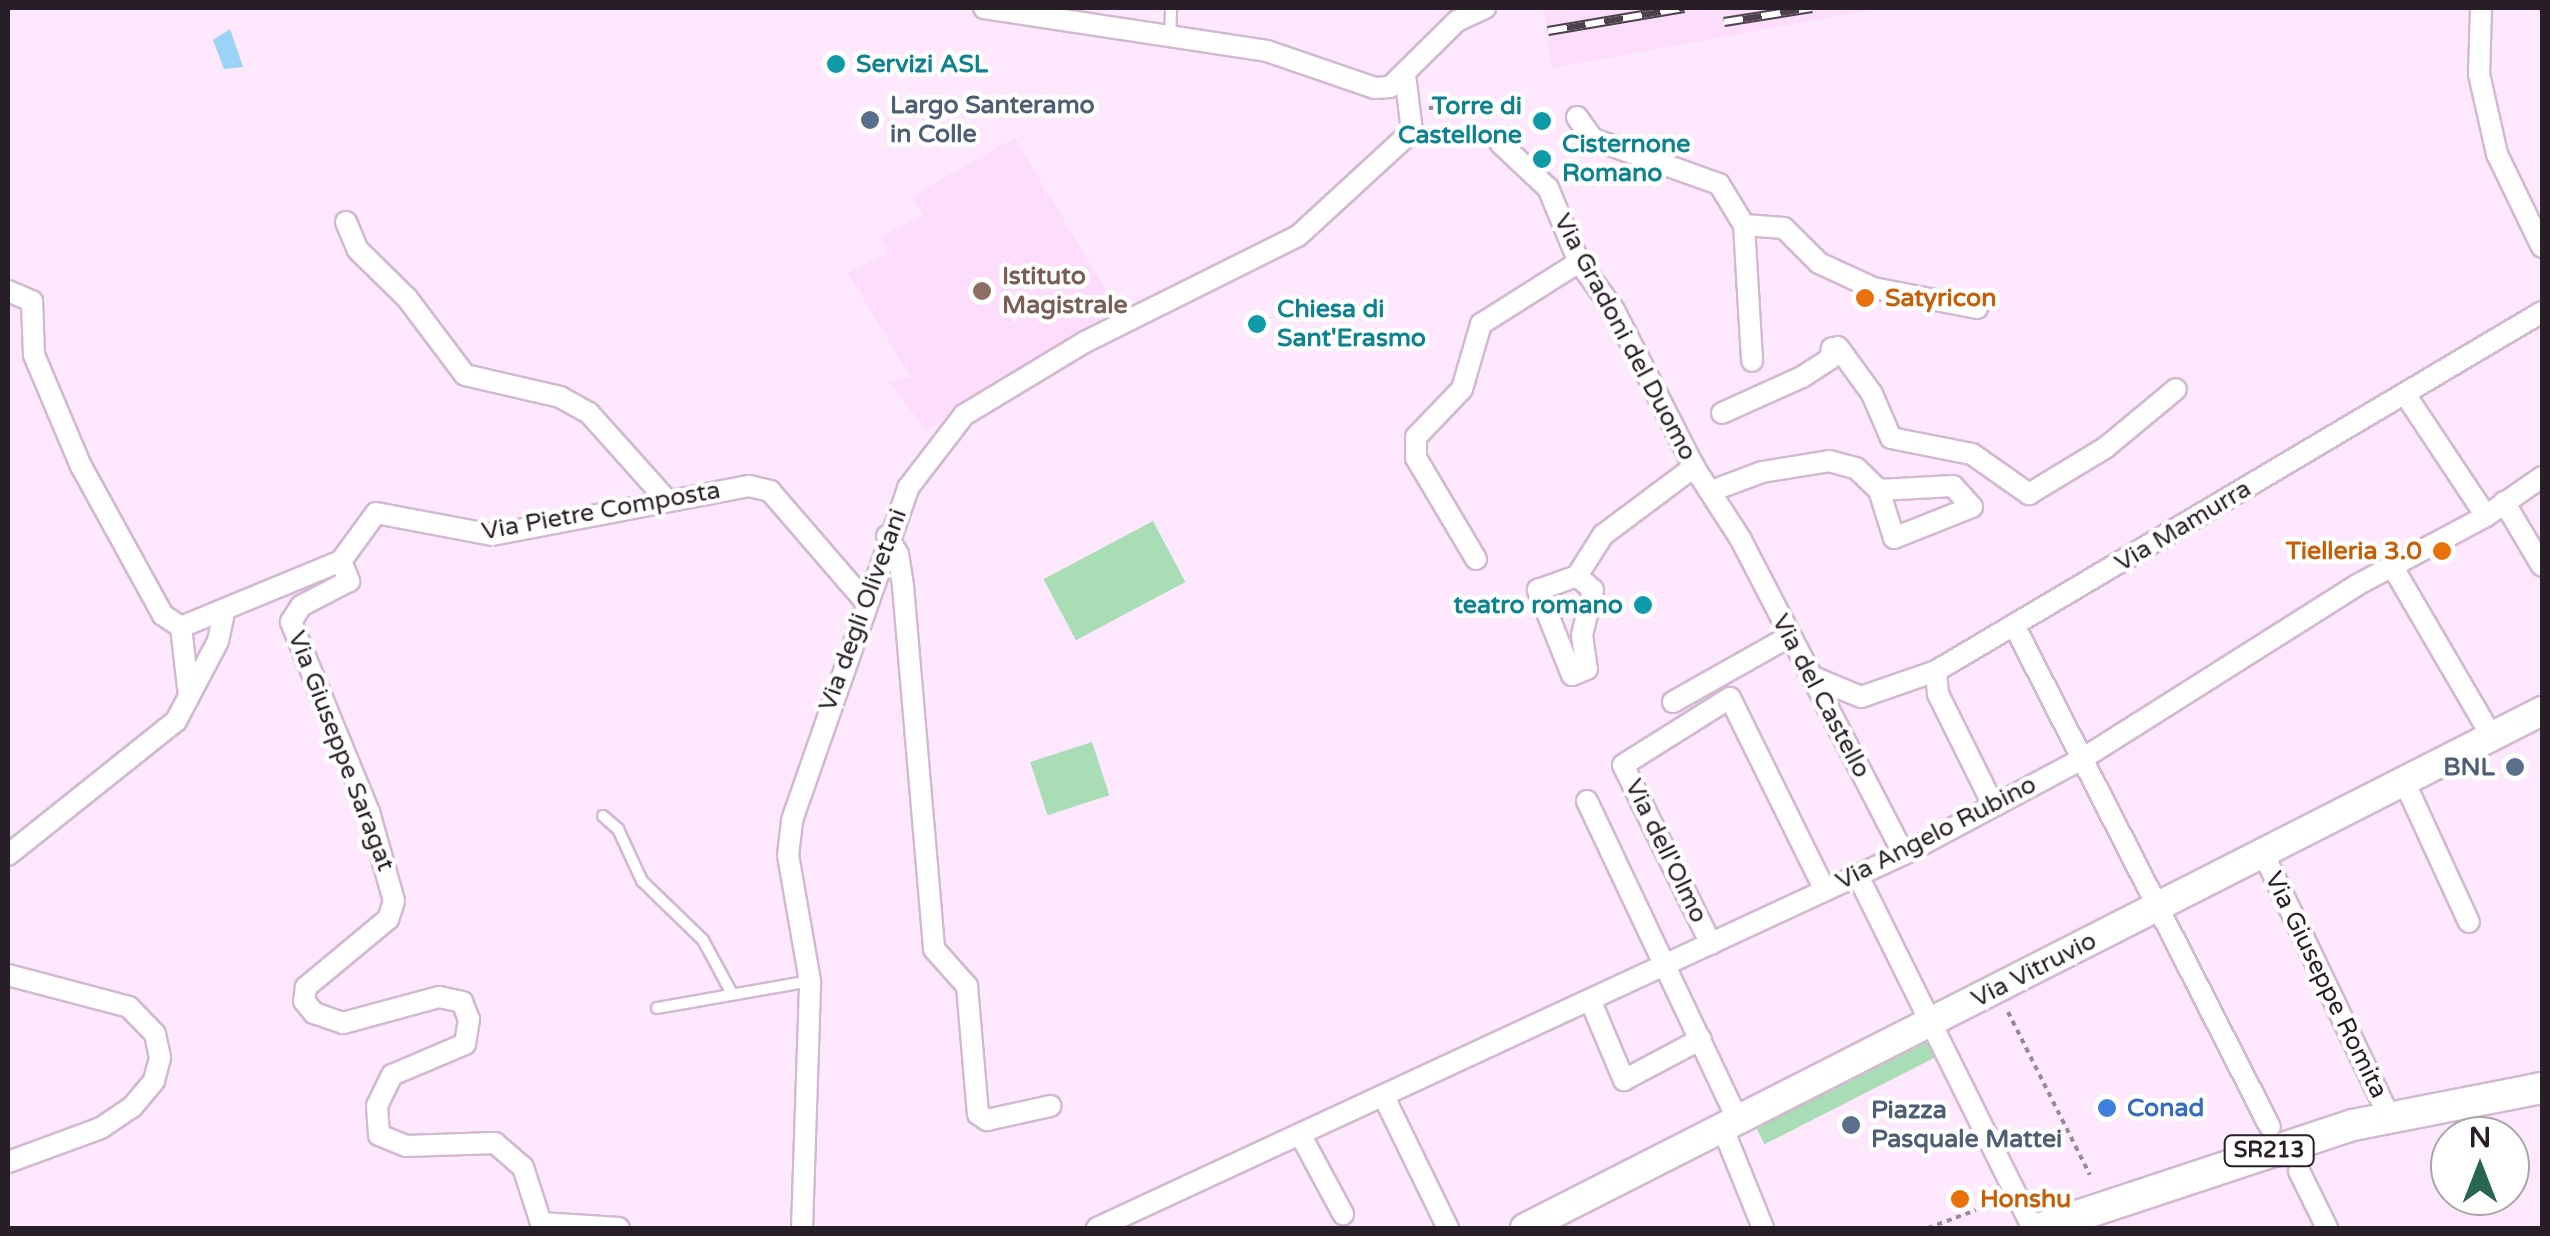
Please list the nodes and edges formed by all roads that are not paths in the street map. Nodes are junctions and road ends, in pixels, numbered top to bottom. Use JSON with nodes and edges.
{"nodes":[{"id":1,"x":984,"y":8,"type":"edge"},
{"id":2,"x":1172,"y":8,"type":"edge"},
{"id":3,"x":1485,"y":8,"type":"edge"},
{"id":4,"x":2481,"y":8,"type":"edge"},
{"id":5,"x":1170,"y":40,"type":"junction"},
{"id":6,"x":1404,"y":75,"type":"junction"},
{"id":7,"x":1577,"y":117,"type":"dead end"},
{"id":8,"x":1500,"y":143,"type":"dead end"},
{"id":9,"x":346,"y":222,"type":"dead end"},
{"id":10,"x":1744,"y":225,"type":"junction"},
{"id":11,"x":2542,"y":247,"type":"edge"},
{"id":12,"x":1579,"y":262,"type":"junction"},
{"id":13,"x":8,"y":291,"type":"edge"},
{"id":14,"x":1978,"y":308,"type":"dead end"},
{"id":15,"x":2542,"y":312,"type":"edge"},
{"id":16,"x":1752,"y":361,"type":"dead end"},
{"id":17,"x":2176,"y":390,"type":"dead end"},
{"id":18,"x":2405,"y":394,"type":"junction"},
{"id":19,"x":1722,"y":413,"type":"dead end"},
{"id":20,"x":1972,"y":454,"type":"junction"},
{"id":21,"x":1694,"y":467,"type":"junction"},
{"id":22,"x":2542,"y":477,"type":"edge"},
{"id":23,"x":1953,"y":486,"type":"junction"},
{"id":24,"x":1714,"y":490,"type":"junction"},
{"id":25,"x":1878,"y":490,"type":"junction"},
{"id":26,"x":666,"y":500,"type":"junction"},
{"id":27,"x":2504,"y":502,"type":"junction"},
{"id":28,"x":2486,"y":516,"type":"junction"},
{"id":29,"x":886,"y":536,"type":"junction"},
{"id":30,"x":1740,"y":538,"type":"joint"},
{"id":31,"x":341,"y":560,"type":"junction"},
{"id":32,"x":1476,"y":560,"type":"dead end"},
{"id":33,"x":2392,"y":564,"type":"junction"},
{"id":34,"x":2542,"y":566,"type":"edge"},
{"id":35,"x":1577,"y":576,"type":"junction"},
{"id":36,"x":865,"y":601,"type":"junction"},
{"id":37,"x":224,"y":614,"type":"junction"},
{"id":38,"x":181,"y":627,"type":"junction"},
{"id":39,"x":2015,"y":627,"type":"junction"},
{"id":40,"x":1790,"y":636,"type":"junction"},
{"id":41,"x":1936,"y":671,"type":"junction"},
{"id":42,"x":1813,"y":676,"type":"junction"},
{"id":43,"x":189,"y":696,"type":"junction"},
{"id":44,"x":1673,"y":702,"type":"dead end"},
{"id":45,"x":2541,"y":714,"type":"edge"},
{"id":46,"x":2492,"y":737,"type":"junction"},
{"id":47,"x":2082,"y":758,"type":"junction"},
{"id":48,"x":2404,"y":781,"type":"junction"},
{"id":49,"x":1587,"y":802,"type":"dead end"},
{"id":50,"x":1993,"y":805,"type":"junction"},
{"id":51,"x":603,"y":816,"type":"dead end"},
{"id":52,"x":2263,"y":853,"type":"junction"},
{"id":53,"x":8,"y":854,"type":"edge"},
{"id":54,"x":1904,"y":854,"type":"junction"},
{"id":55,"x":1858,"y":876,"type":"junction"},
{"id":56,"x":1825,"y":890,"type":"junction"},
{"id":57,"x":2157,"y":906,"type":"junction"},
{"id":58,"x":2469,"y":922,"type":"dead end"},
{"id":59,"x":1712,"y":944,"type":"junction"},
{"id":60,"x":1668,"y":966,"type":"junction"},
{"id":61,"x":8,"y":975,"type":"edge"},
{"id":62,"x":810,"y":981,"type":"junction"},
{"id":63,"x":731,"y":992,"type":"junction"},
{"id":64,"x":1592,"y":1002,"type":"junction"},
{"id":65,"x":657,"y":1008,"type":"dead end"},
{"id":66,"x":1934,"y":1021,"type":"junction"},
{"id":67,"x":1701,"y":1039,"type":"junction"},
{"id":68,"x":2542,"y":1088,"type":"edge"},
{"id":69,"x":1384,"y":1097,"type":"junction"},
{"id":70,"x":1050,"y":1106,"type":"dead end"},
{"id":71,"x":2389,"y":1116,"type":"junction"},
{"id":72,"x":1728,"y":1120,"type":"junction"},
{"id":73,"x":2270,"y":1126,"type":"dead end"},
{"id":74,"x":1300,"y":1134,"type":"junction"},
{"id":75,"x":8,"y":1162,"type":"edge"},
{"id":76,"x":2299,"y":1171,"type":"dead end"},
{"id":77,"x":1343,"y":1214,"type":"dead end"},
{"id":78,"x":619,"y":1228,"type":"edge"},
{"id":79,"x":802,"y":1228,"type":"edge"},
{"id":80,"x":1097,"y":1228,"type":"edge"},
{"id":81,"x":1448,"y":1228,"type":"edge"},
{"id":82,"x":1525,"y":1228,"type":"edge"},
{"id":83,"x":1763,"y":1228,"type":"edge"},
{"id":84,"x":2033,"y":1228,"type":"edge"},
{"id":85,"x":2041,"y":1228,"type":"edge"},
{"id":86,"x":2327,"y":1228,"type":"edge"}],
"edges":[{"from":1,"to":5,"type":"street"},
{"from":2,"to":5,"type":"lane"},
{"from":3,"to":6,"type":"street"},
{"from":4,"to":11,"type":"street"},
{"from":5,"to":6,"type":"street"},
{"from":6,"to":29,"type":"street","name":"Via degli Olivetani"},
{"from":7,"to":10,"type":"street"},
{"from":8,"to":12,"type":"street","name":"Via Gradoni del Duomo"},
{"from":9,"to":26,"type":"street"},
{"from":10,"to":14,"type":"street"},
{"from":10,"to":16,"type":"street"},
{"from":12,"to":21,"type":"street","name":"Via Gradoni del Duomo"},
{"from":12,"to":32,"type":"street"},
{"from":13,"to":38,"type":"street"},
{"from":15,"to":18,"type":"street","name":"Via Mamurra"},
{"from":17,"to":20,"type":"street"},
{"from":18,"to":28,"type":"street"},
{"from":18,"to":39,"type":"street","name":"Via Mamurra"},
{"from":19,"to":20,"type":"street"},
{"from":20,"to":23,"type":"street"},
{"from":21,"to":24,"type":"street","name":"Via Gradoni del Duomo"},
{"from":21,"to":35,"type":"street"},
{"from":22,"to":27,"type":"street","name":"Via Angelo Rubino"},
{"from":23,"to":25,"type":"street"},
{"from":23,"to":25,"type":"street"},
{"from":24,"to":25,"type":"street"},
{"from":24,"to":30,"type":"street","name":"Via Gradoni del Duomo"},
{"from":26,"to":31,"type":"street","name":"Via Pietre Composta"},
{"from":26,"to":36,"type":"street","name":"Via Pietre Composta"},
{"from":27,"to":28,"type":"street","name":"Via Angelo Rubino"},
{"from":27,"to":34,"type":"street"},
{"from":28,"to":33,"type":"street","name":"Via Angelo Rubino"},
{"from":29,"to":36,"type":"street","name":"Via degli Olivetani"},
{"from":29,"to":70,"type":"street"},
{"from":30,"to":40,"type":"street","name":"Via del Castello"},
{"from":31,"to":37,"type":"street","name":"Via Pietre Composta"},
{"from":31,"to":78,"type":"street","name":"Via Giuseppe Saragat"},
{"from":33,"to":46,"type":"street"},
{"from":33,"to":47,"type":"street","name":"Via Angelo Rubino"},
{"from":35,"to":35,"type":"street"},
{"from":36,"to":62,"type":"street","name":"Via degli Olivetani"},
{"from":37,"to":38,"type":"street","name":"Via Pietre Composta"},
{"from":37,"to":43,"type":"street"},
{"from":38,"to":43,"type":"street"},
{"from":39,"to":41,"type":"street","name":"Via Mamurra"},
{"from":39,"to":47,"type":"street"},
{"from":40,"to":42,"type":"street","name":"Via del Castello"},
{"from":40,"to":44,"type":"street"},
{"from":41,"to":42,"type":"street","name":"Via Mamurra"},
{"from":41,"to":50,"type":"street"},
{"from":42,"to":54,"type":"street","name":"Via del Castello"},
{"from":43,"to":53,"type":"street"},
{"from":45,"to":46,"type":"street","name":"Via Vitruvio"},
{"from":46,"to":48,"type":"street","name":"Via Vitruvio"},
{"from":47,"to":50,"type":"street","name":"Via Angelo Rubino"},
{"from":47,"to":57,"type":"street"},
{"from":48,"to":52,"type":"street","name":"Via Vitruvio"},
{"from":48,"to":58,"type":"street"},
{"from":49,"to":60,"type":"street"},
{"from":50,"to":54,"type":"street","name":"Via Angelo Rubino"},
{"from":51,"to":63,"type":"lane"},
{"from":52,"to":57,"type":"street","name":"Via Vitruvio"},
{"from":52,"to":71,"type":"street","name":"Via Giuseppe Romita"},
{"from":54,"to":55,"type":"street","name":"Via Angelo Rubino"},
{"from":55,"to":56,"type":"street","name":"Via Angelo Rubino"},
{"from":55,"to":66,"type":"street"},
{"from":56,"to":59,"type":"street","name":"Via Angelo Rubino"},
{"from":56,"to":59,"type":"street","name":"Via dell'Olmo"},
{"from":57,"to":66,"type":"street","name":"Via Vitruvio"},
{"from":57,"to":73,"type":"street"},
{"from":59,"to":60,"type":"street","name":"Via Angelo Rubino"},
{"from":60,"to":64,"type":"street","name":"Via Angelo Rubino"},
{"from":60,"to":67,"type":"street"},
{"from":61,"to":75,"type":"street"},
{"from":62,"to":63,"type":"lane"},
{"from":62,"to":79,"type":"street","name":"Via degli Olivetani"},
{"from":63,"to":65,"type":"lane"},
{"from":64,"to":67,"type":"street"},
{"from":64,"to":69,"type":"street","name":"Via Angelo Rubino"},
{"from":66,"to":72,"type":"street","name":"Via Vitruvio"},
{"from":66,"to":84,"type":"street"},
{"from":67,"to":72,"type":"street"},
{"from":68,"to":71,"type":"main road","number":"SR213"},
{"from":69,"to":74,"type":"street","name":"Via Angelo Rubino"},
{"from":69,"to":81,"type":"street"},
{"from":71,"to":85,"type":"main road","number":"SR213"},
{"from":72,"to":82,"type":"street","name":"Via Vitruvio"},
{"from":72,"to":83,"type":"street"},
{"from":74,"to":77,"type":"street"},
{"from":74,"to":80,"type":"street","name":"Via Angelo Rubino"},
{"from":76,"to":86,"type":"street"}]}
